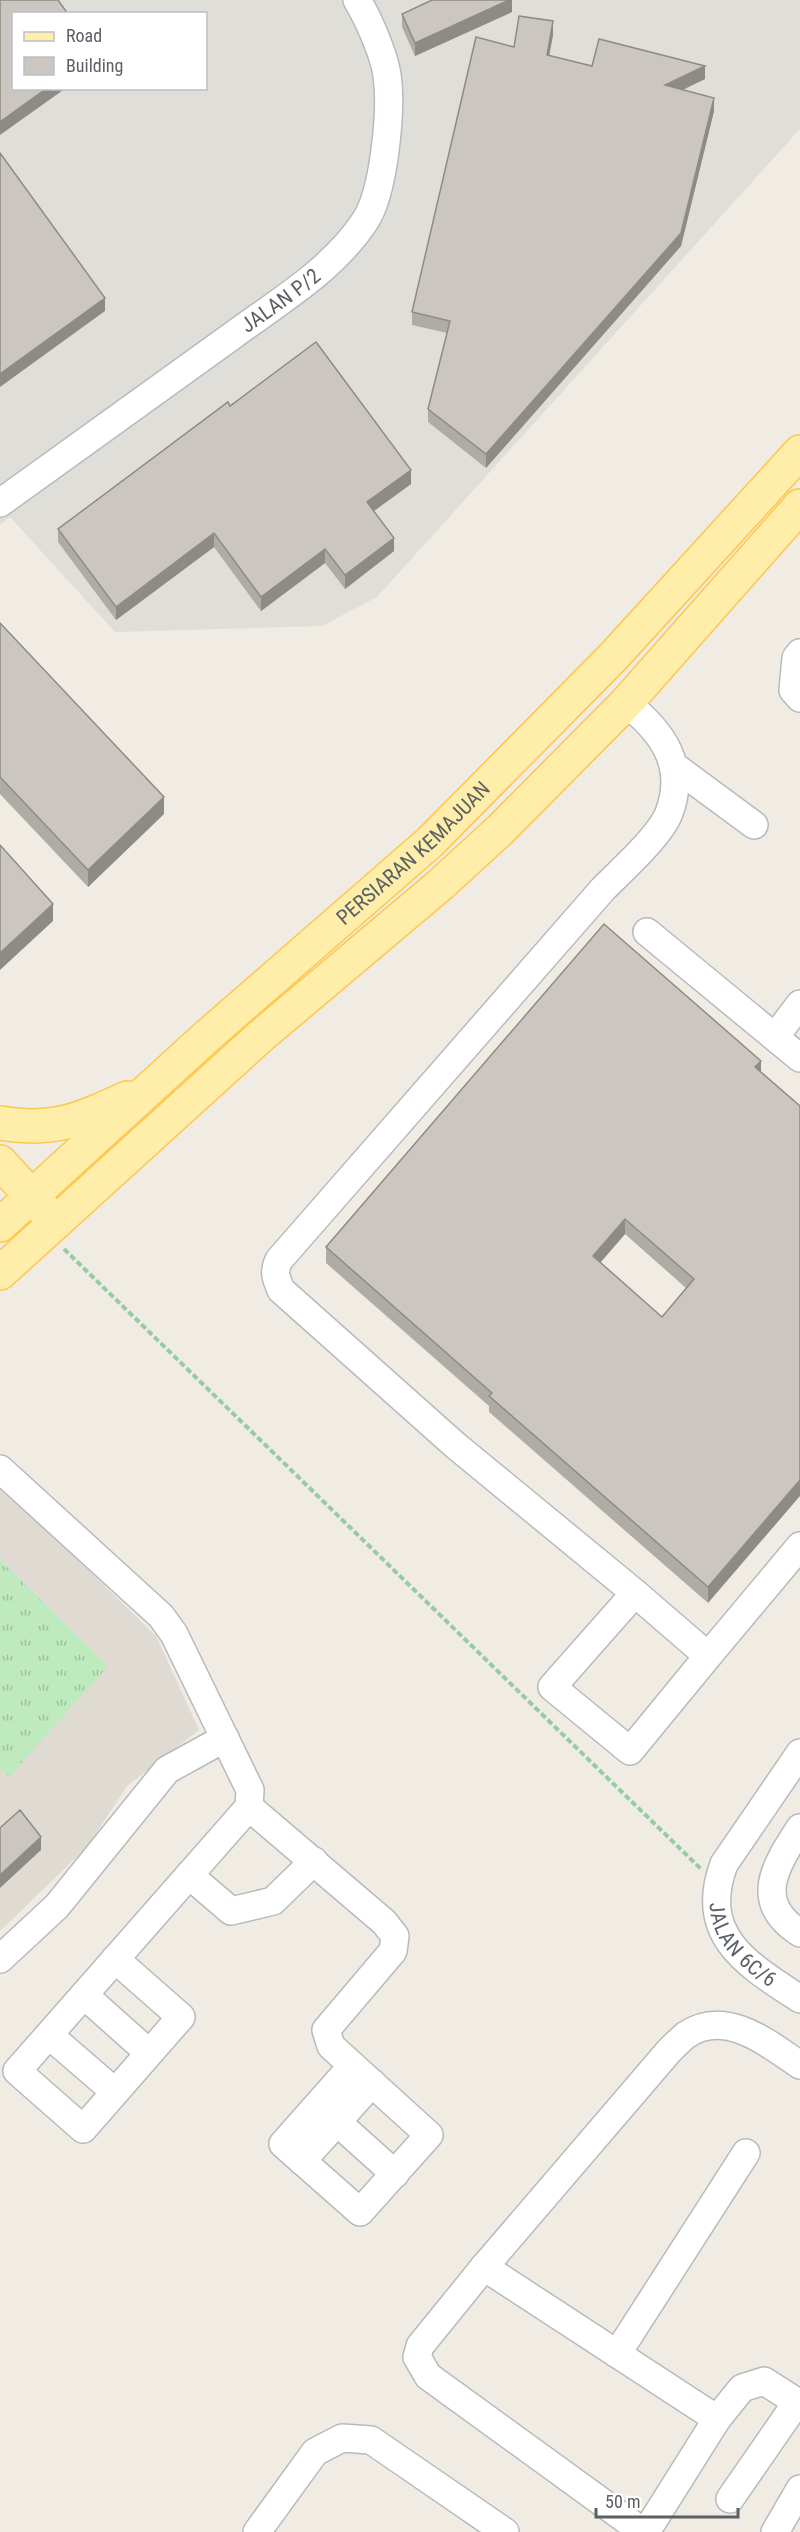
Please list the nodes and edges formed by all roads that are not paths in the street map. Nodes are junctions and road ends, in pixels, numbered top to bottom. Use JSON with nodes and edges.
{"nodes":[{"id":1,"x":357,"y":0,"type":"edge"},
{"id":2,"x":800,"y":452,"type":"edge"},
{"id":3,"x":0,"y":502,"type":"edge"},
{"id":4,"x":800,"y":506,"type":"edge"},
{"id":5,"x":800,"y":653,"type":"edge"},
{"id":6,"x":800,"y":698,"type":"edge"},
{"id":7,"x":626,"y":703,"type":"junction"},
{"id":8,"x":674,"y":766,"type":"junction"},
{"id":9,"x":754,"y":825,"type":"dead end"},
{"id":10,"x":647,"y":932,"type":"dead end"},
{"id":11,"x":800,"y":1004,"type":"edge"},
{"id":12,"x":775,"y":1037,"type":"junction"},
{"id":13,"x":800,"y":1058,"type":"edge"},
{"id":14,"x":153,"y":1086,"type":"junction"},
{"id":15,"x":0,"y":1123,"type":"edge"},
{"id":16,"x":0,"y":1162,"type":"edge"},
{"id":17,"x":32,"y":1196,"type":"junction"},
{"id":18,"x":2,"y":1220,"type":"edge"},
{"id":19,"x":44,"y":1235,"type":"junction"},
{"id":20,"x":0,"y":1273,"type":"edge"},
{"id":21,"x":0,"y":1469,"type":"edge"},
{"id":22,"x":800,"y":1545,"type":"edge"},
{"id":23,"x":635,"y":1593,"type":"junction"},
{"id":24,"x":708,"y":1656,"type":"junction"},
{"id":25,"x":225,"y":1737,"type":"junction"},
{"id":26,"x":800,"y":1753,"type":"edge"},
{"id":27,"x":249,"y":1807,"type":"junction"},
{"id":28,"x":800,"y":1828,"type":"edge"},
{"id":29,"x":314,"y":1861,"type":"junction"},
{"id":30,"x":189,"y":1875,"type":"junction"},
{"id":31,"x":800,"y":1933,"type":"edge"},
{"id":32,"x":0,"y":1959,"type":"edge"},
{"id":33,"x":115,"y":1959,"type":"junction"},
{"id":34,"x":84,"y":1995,"type":"junction"},
{"id":35,"x":800,"y":1999,"type":"edge"},
{"id":36,"x":49,"y":2035,"type":"junction"},
{"id":37,"x":149,"y":2053,"type":"junction"},
{"id":38,"x":800,"y":2065,"type":"edge"},
{"id":39,"x":362,"y":2075,"type":"junction"},
{"id":40,"x":115,"y":2092,"type":"junction"},
{"id":41,"x":337,"y":2122,"type":"junction"},
{"id":42,"x":746,"y":2153,"type":"dead end"},
{"id":43,"x":302,"y":2161,"type":"junction"},
{"id":44,"x":395,"y":2174,"type":"junction"},
{"id":45,"x":484,"y":2267,"type":"junction"},
{"id":46,"x":617,"y":2354,"type":"junction"},
{"id":47,"x":799,"y":2403,"type":"edge"},
{"id":48,"x":717,"y":2419,"type":"junction"},
{"id":49,"x":798,"y":2496,"type":"edge"},
{"id":50,"x":730,"y":2499,"type":"dead end"},
{"id":51,"x":257,"y":2532,"type":"edge"},
{"id":52,"x":505,"y":2532,"type":"edge"},
{"id":53,"x":645,"y":2532,"type":"edge"},
{"id":54,"x":775,"y":2532,"type":"edge"}],
"edges":[{"from":1,"to":3,"type":"street","name":"JALAN P/2"},
{"from":2,"to":14,"type":"main road","name":"PERSIARAN KEMAJUAN"},
{"from":4,"to":7,"type":"main road","name":"PERSIARAN KEMAJUAN"},
{"from":5,"to":6,"type":"street"},
{"from":7,"to":8,"type":"street"},
{"from":7,"to":19,"type":"main road","name":"PERSIARAN KEMAJUAN"},
{"from":8,"to":9,"type":"street"},
{"from":8,"to":23,"type":"street"},
{"from":10,"to":12,"type":"street"},
{"from":11,"to":12,"type":"street"},
{"from":12,"to":13,"type":"street"},
{"from":14,"to":15,"type":"main road"},
{"from":14,"to":17,"type":"main road","name":"PERSIARAN KEMAJUAN"},
{"from":16,"to":17,"type":"main road"},
{"from":17,"to":18,"type":"main road","name":"PERSIARAN KEMAJUAN"},
{"from":17,"to":19,"type":"main road"},
{"from":18,"to":19,"type":"main road"},
{"from":19,"to":20,"type":"main road","name":"PERSIARAN KEMAJUAN"},
{"from":21,"to":25,"type":"street"},
{"from":22,"to":24,"type":"street"},
{"from":23,"to":24,"type":"street"},
{"from":23,"to":24,"type":"street"},
{"from":25,"to":27,"type":"street"},
{"from":25,"to":32,"type":"street"},
{"from":26,"to":35,"type":"street","name":"JALAN 6C/6"},
{"from":27,"to":29,"type":"street"},
{"from":27,"to":30,"type":"street"},
{"from":28,"to":31,"type":"street"},
{"from":29,"to":30,"type":"street"},
{"from":29,"to":39,"type":"street"},
{"from":30,"to":33,"type":"street"},
{"from":33,"to":34,"type":"street"},
{"from":33,"to":37,"type":"street"},
{"from":34,"to":36,"type":"street"},
{"from":34,"to":37,"type":"street"},
{"from":36,"to":40,"type":"street"},
{"from":36,"to":40,"type":"street"},
{"from":37,"to":40,"type":"street"},
{"from":38,"to":45,"type":"street"},
{"from":39,"to":41,"type":"street"},
{"from":39,"to":43,"type":"street"},
{"from":39,"to":44,"type":"street"},
{"from":41,"to":43,"type":"street"},
{"from":41,"to":44,"type":"street"},
{"from":42,"to":46,"type":"street"},
{"from":43,"to":44,"type":"street"},
{"from":45,"to":46,"type":"street"},
{"from":45,"to":53,"type":"street"},
{"from":46,"to":48,"type":"street"},
{"from":47,"to":48,"type":"street"},
{"from":47,"to":50,"type":"street"},
{"from":48,"to":53,"type":"street"},
{"from":49,"to":54,"type":"street"},
{"from":51,"to":52,"type":"street"}]}
